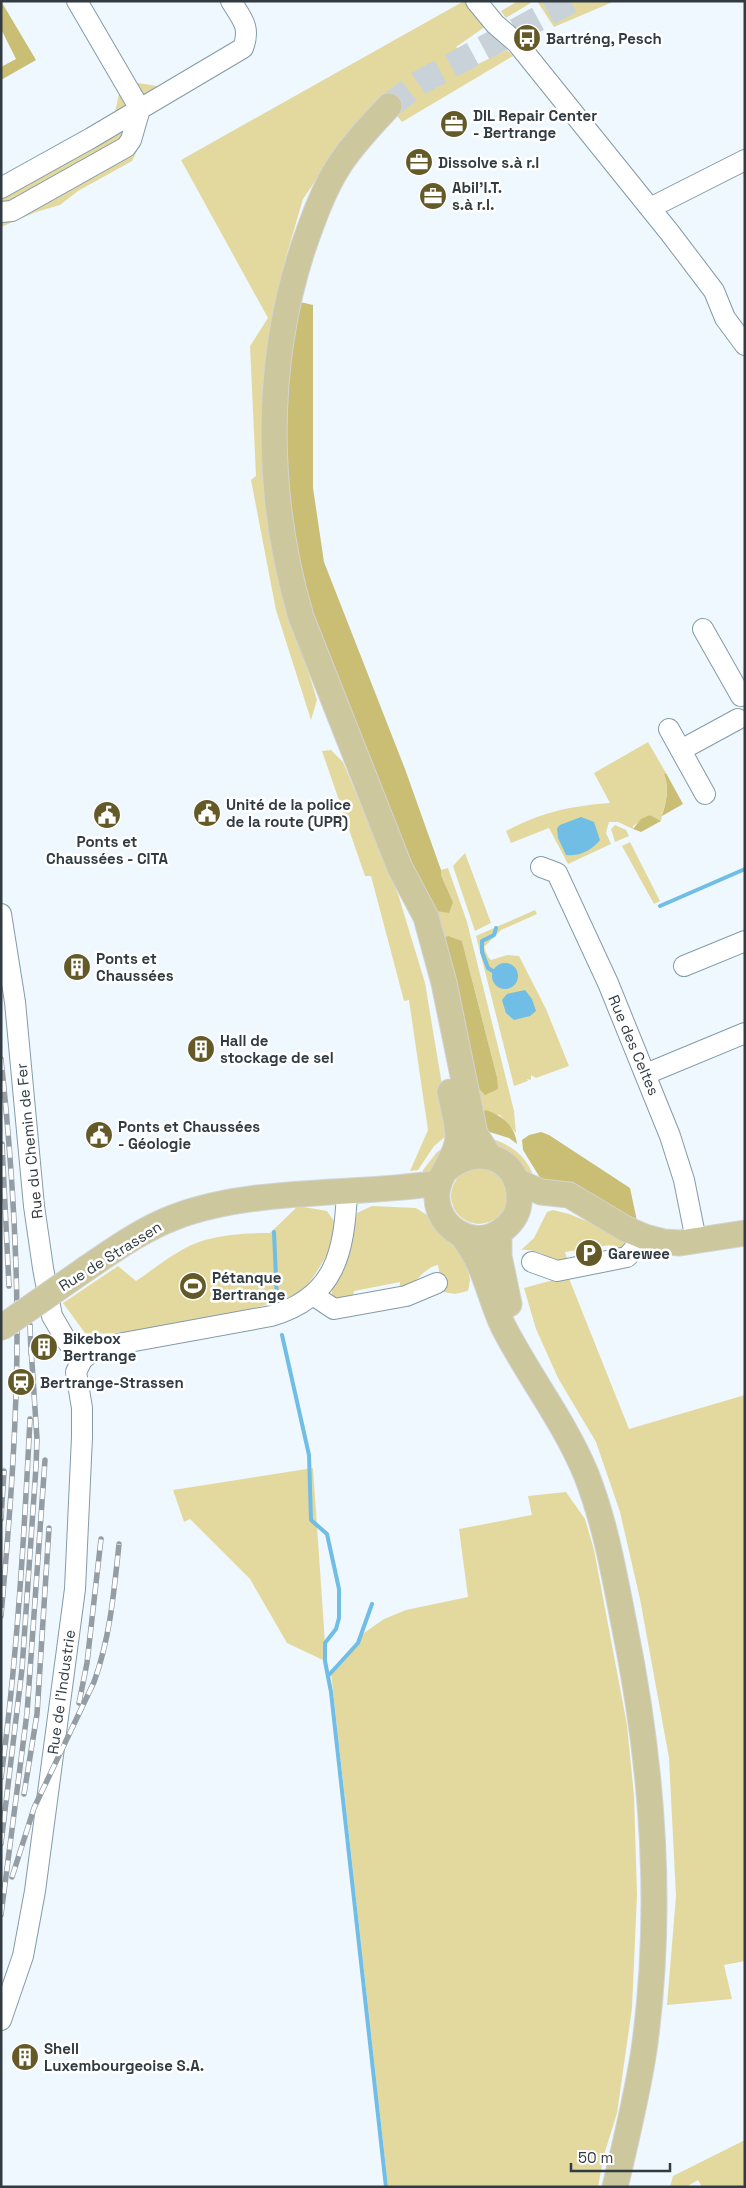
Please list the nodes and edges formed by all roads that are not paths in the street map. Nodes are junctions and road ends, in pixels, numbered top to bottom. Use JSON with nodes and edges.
{"nodes":[{"id":1,"x":77,"y":1,"type":"edge"},
{"id":2,"x":231,"y":1,"type":"edge"},
{"id":3,"x":476,"y":1,"type":"edge"},
{"id":4,"x":389,"y":106,"type":"tunnel mouth"},
{"id":5,"x":140,"y":108,"type":"junction"},
{"id":6,"x":745,"y":160,"type":"edge"},
{"id":7,"x":745,"y":175,"type":"edge"},
{"id":8,"x":1,"y":188,"type":"edge"},
{"id":9,"x":1,"y":212,"type":"edge"},
{"id":10,"x":654,"y":213,"type":"junction"},
{"id":11,"x":745,"y":345,"type":"edge"},
{"id":12,"x":703,"y":629,"type":"dead end"},
{"id":13,"x":743,"y":696,"type":"edge"},
{"id":14,"x":742,"y":721,"type":"edge"},
{"id":15,"x":669,"y":729,"type":"dead end"},
{"id":16,"x":681,"y":750,"type":"junction"},
{"id":17,"x":705,"y":794,"type":"dead end"},
{"id":18,"x":541,"y":867,"type":"dead end"},
{"id":19,"x":400,"y":868,"type":"junction"},
{"id":20,"x":1,"y":914,"type":"edge"},
{"id":21,"x":745,"y":941,"type":"edge"},
{"id":22,"x":684,"y":966,"type":"dead end"},
{"id":23,"x":745,"y":1033,"type":"edge"},
{"id":24,"x":646,"y":1074,"type":"junction"},
{"id":25,"x":490,"y":1157,"type":"junction"},
{"id":26,"x":441,"y":1178,"type":"junction"},
{"id":27,"x":516,"y":1181,"type":"junction"},
{"id":28,"x":347,"y":1192,"type":"junction"},
{"id":29,"x":443,"y":1220,"type":"junction"},
{"id":30,"x":611,"y":1221,"type":"junction"},
{"id":31,"x":507,"y":1224,"type":"junction"},
{"id":32,"x":745,"y":1232,"type":"edge"},
{"id":33,"x":462,"y":1235,"type":"junction"},
{"id":34,"x":645,"y":1237,"type":"junction"},
{"id":35,"x":696,"y":1240,"type":"junction"},
{"id":36,"x":532,"y":1262,"type":"dead end"},
{"id":37,"x":437,"y":1283,"type":"dead end"},
{"id":38,"x":313,"y":1295,"type":"junction"},
{"id":39,"x":1,"y":1328,"type":"edge"},
{"id":40,"x":82,"y":1360,"type":"junction"},
{"id":41,"x":545,"y":1397,"type":"junction"},
{"id":42,"x":1,"y":2020,"type":"edge"},
{"id":43,"x":615,"y":2187,"type":"edge"}],
"edges":[{"from":1,"to":5,"type":"street"},
{"from":2,"to":5,"type":"street"},
{"from":3,"to":10,"type":"street"},
{"from":4,"to":19,"type":"main road"},
{"from":5,"to":8,"type":"street"},
{"from":5,"to":9,"type":"street"},
{"from":6,"to":10,"type":"street"},
{"from":7,"to":10,"type":"street"},
{"from":10,"to":11,"type":"street"},
{"from":12,"to":13,"type":"street"},
{"from":13,"to":14,"type":"street"},
{"from":14,"to":16,"type":"street"},
{"from":15,"to":16,"type":"street"},
{"from":16,"to":17,"type":"street"},
{"from":18,"to":24,"type":"street","name":"Rue des Celtes"},
{"from":19,"to":25,"type":"main road"},
{"from":19,"to":26,"type":"main road"},
{"from":20,"to":40,"type":"street","name":"Rue du Chemin de Fer"},
{"from":21,"to":22,"type":"street"},
{"from":23,"to":24,"type":"street"},
{"from":24,"to":35,"type":"street","name":"Rue des Celtes"},
{"from":25,"to":26,"type":"main road"},
{"from":25,"to":27,"type":"main road"},
{"from":26,"to":28,"type":"main road","name":"Rue de Strassen"},
{"from":26,"to":29,"type":"main road"},
{"from":27,"to":30,"type":"main road"},
{"from":27,"to":31,"type":"main road"},
{"from":28,"to":29,"type":"main road","name":"Rue de Strassen"},
{"from":28,"to":38,"type":"street"},
{"from":28,"to":39,"type":"main road","name":"Rue de Strassen","bridge":true},
{"from":29,"to":33,"type":"main road"},
{"from":30,"to":31,"type":"main road"},
{"from":30,"to":34,"type":"main road"},
{"from":31,"to":33,"type":"main road"},
{"from":31,"to":41,"type":"main road"},
{"from":32,"to":35,"type":"main road"},
{"from":33,"to":41,"type":"main road"},
{"from":34,"to":35,"type":"main road"},
{"from":34,"to":36,"type":"street"},
{"from":37,"to":38,"type":"street"},
{"from":38,"to":40,"type":"street"},
{"from":40,"to":42,"type":"street","name":"Rue de l'Industrie"},
{"from":41,"to":43,"type":"main road"}]}
